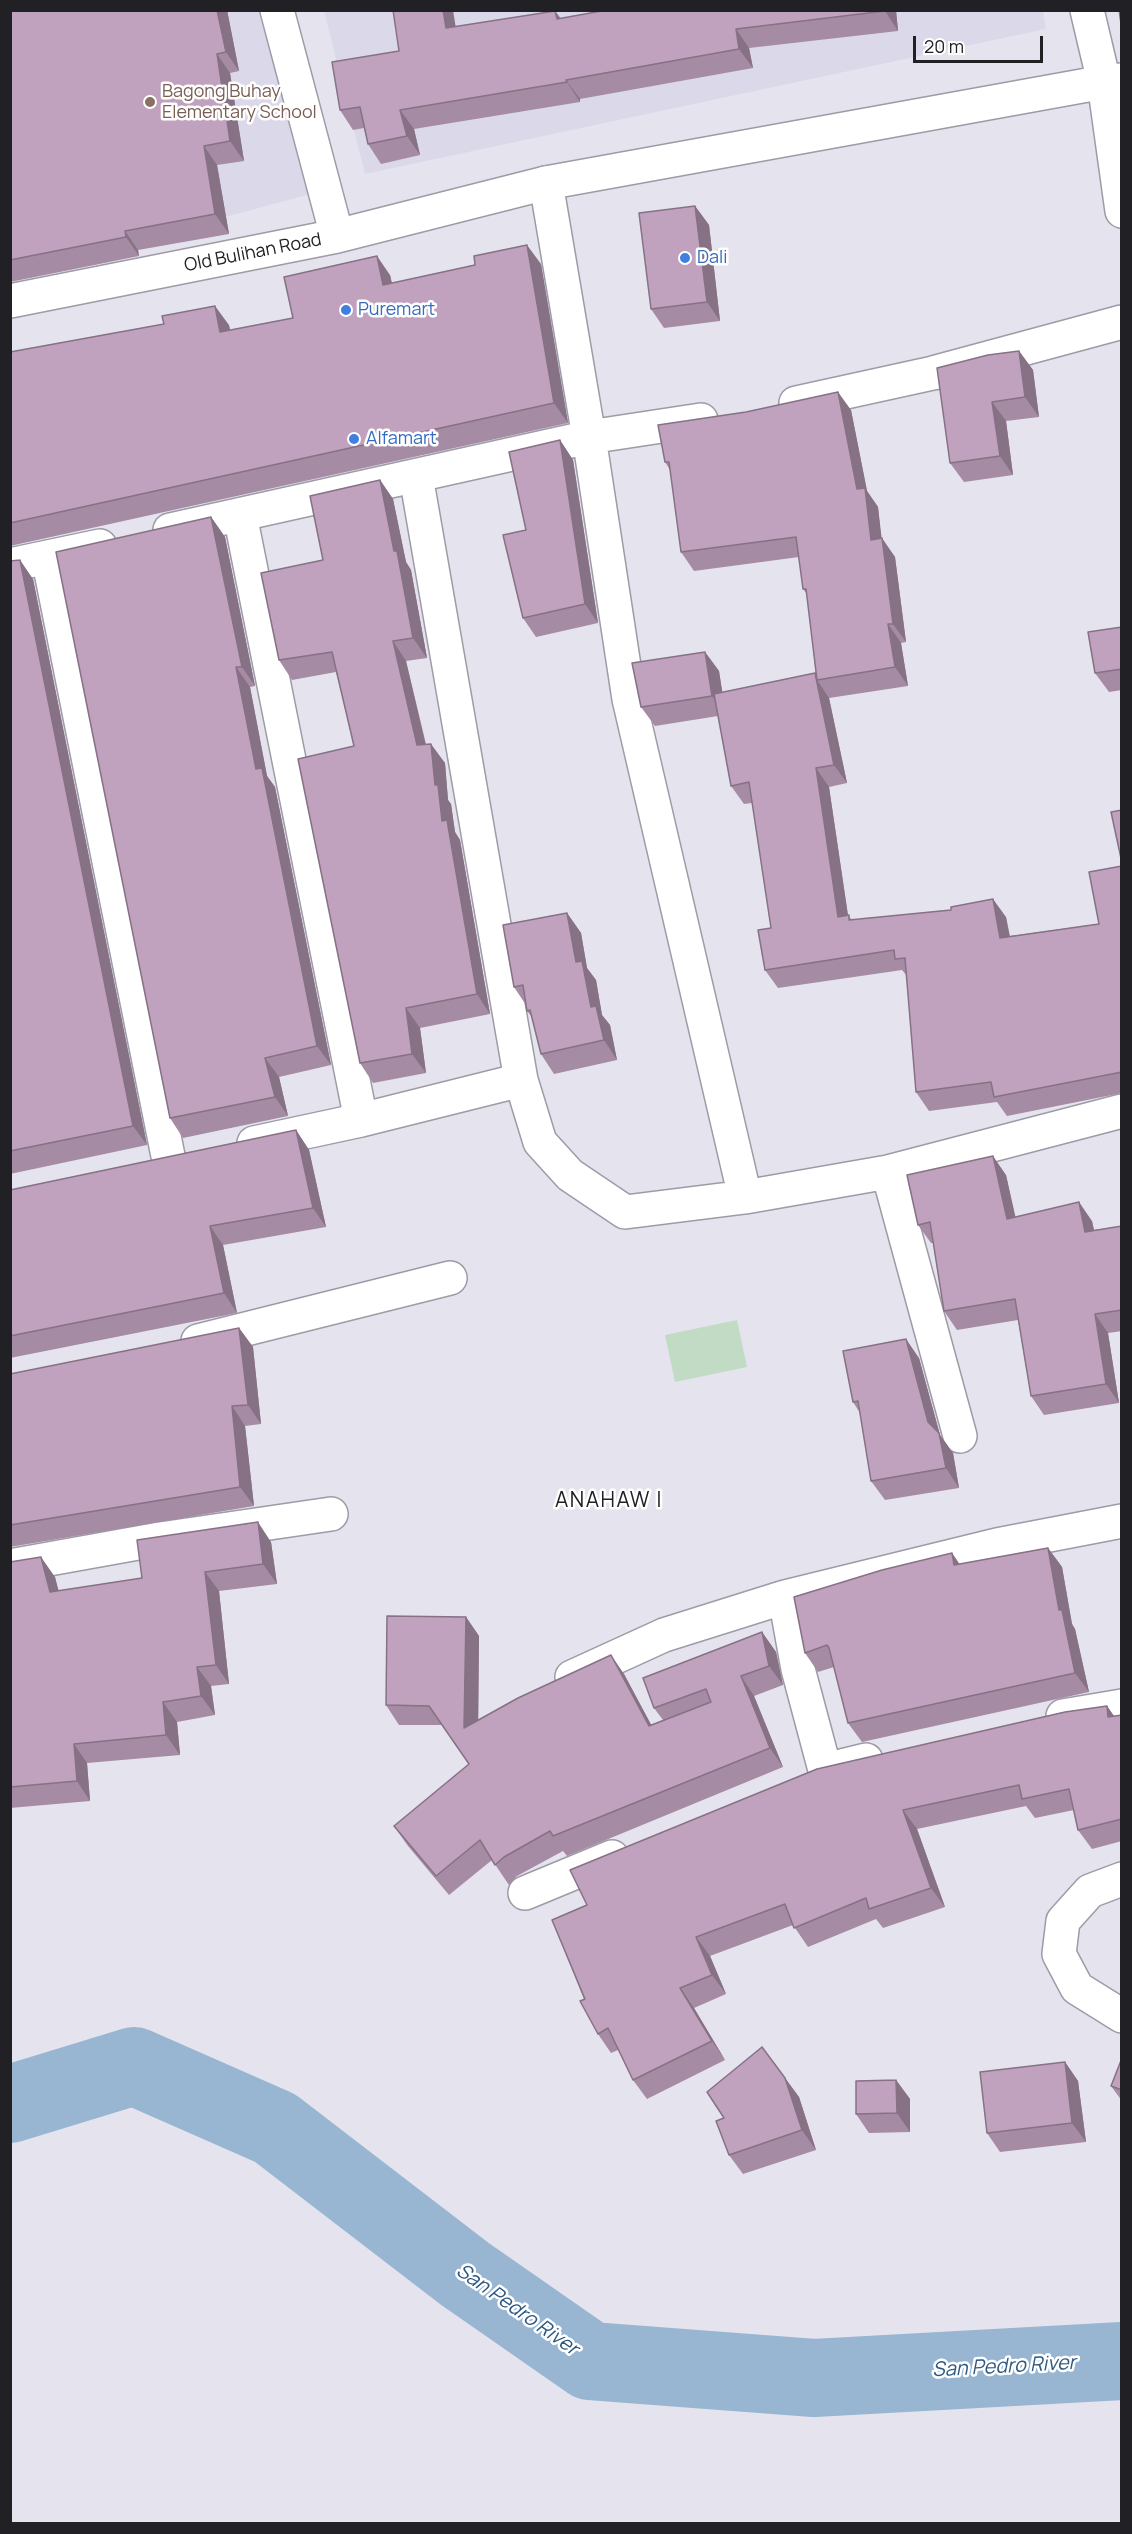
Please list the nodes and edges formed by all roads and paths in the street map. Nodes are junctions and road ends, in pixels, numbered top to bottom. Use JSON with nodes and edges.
{"nodes":[{"id":1,"x":278,"y":10,"type":"edge"},
{"id":2,"x":1087,"y":10,"type":"edge"},
{"id":3,"x":1113,"y":81,"type":"edge"},
{"id":4,"x":546,"y":183,"type":"junction"},
{"id":5,"x":1122,"y":211,"type":"edge"},
{"id":6,"x":337,"y":236,"type":"junction"},
{"id":7,"x":10,"y":301,"type":"edge"},
{"id":8,"x":1122,"y":322,"type":"edge"},
{"id":9,"x":767,"y":410,"type":"edge"},
{"id":10,"x":734,"y":416,"type":"edge"},
{"id":11,"x":589,"y":437,"type":"junction"},
{"id":12,"x":416,"y":476,"type":"junction"},
{"id":13,"x":240,"y":514,"type":"junction"},
{"id":14,"x":48,"y":557,"type":"junction"},
{"id":15,"x":10,"y":566,"type":"edge"},
{"id":16,"x":521,"y":1080,"type":"junction"},
{"id":17,"x":1122,"y":1111,"type":"edge"},
{"id":18,"x":361,"y":1120,"type":"junction"},
{"id":19,"x":169,"y":1161,"type":"junction"},
{"id":20,"x":135,"y":1168,"type":"edge"},
{"id":21,"x":888,"y":1172,"type":"junction"},
{"id":22,"x":745,"y":1197,"type":"junction"},
{"id":23,"x":450,"y":1278,"type":"dead end"},
{"id":24,"x":169,"y":1346,"type":"edge"},
{"id":25,"x":960,"y":1436,"type":"dead end"},
{"id":26,"x":331,"y":1514,"type":"dead end"},
{"id":27,"x":1122,"y":1521,"type":"edge"},
{"id":28,"x":10,"y":1566,"type":"edge"},
{"id":29,"x":785,"y":1597,"type":"junction"},
{"id":30,"x":541,"y":1691,"type":"edge"},
{"id":31,"x":1122,"y":1706,"type":"edge"},
{"id":32,"x":1029,"y":1723,"type":"edge"},
{"id":33,"x":893,"y":1754,"type":"edge"},
{"id":34,"x":825,"y":1770,"type":"junction"},
{"id":35,"x":793,"y":1783,"type":"edge"},
{"id":36,"x":643,"y":1845,"type":"edge"},
{"id":37,"x":1122,"y":1879,"type":"edge"},
{"id":38,"x":525,"y":1893,"type":"dead end"},
{"id":39,"x":1122,"y":2016,"type":"edge"}],
"edges":[{"from":1,"to":6,"type":"street","name":"Old Bulihan Road"},
{"from":2,"to":3,"type":"street"},
{"from":3,"to":4,"type":"street"},
{"from":3,"to":5,"type":"street"},
{"from":4,"to":6,"type":"street"},
{"from":4,"to":11,"type":"street"},
{"from":6,"to":7,"type":"street","name":"Old Bulihan Road"},
{"from":8,"to":9,"type":"street"},
{"from":10,"to":11,"type":"street"},
{"from":11,"to":12,"type":"street"},
{"from":11,"to":22,"type":"street"},
{"from":12,"to":13,"type":"street"},
{"from":12,"to":16,"type":"street"},
{"from":13,"to":14,"type":"street"},
{"from":13,"to":18,"type":"street"},
{"from":14,"to":15,"type":"street"},
{"from":14,"to":19,"type":"street"},
{"from":16,"to":18,"type":"street"},
{"from":16,"to":22,"type":"street"},
{"from":17,"to":21,"type":"street"},
{"from":18,"to":19,"type":"street"},
{"from":19,"to":20,"type":"street"},
{"from":21,"to":22,"type":"street"},
{"from":21,"to":25,"type":"street"},
{"from":23,"to":24,"type":"street"},
{"from":26,"to":28,"type":"street"},
{"from":27,"to":29,"type":"street"},
{"from":29,"to":30,"type":"street"},
{"from":29,"to":34,"type":"street"},
{"from":31,"to":32,"type":"street"},
{"from":33,"to":34,"type":"street"},
{"from":34,"to":35,"type":"street"},
{"from":36,"to":38,"type":"street"},
{"from":37,"to":39,"type":"street"}]}
